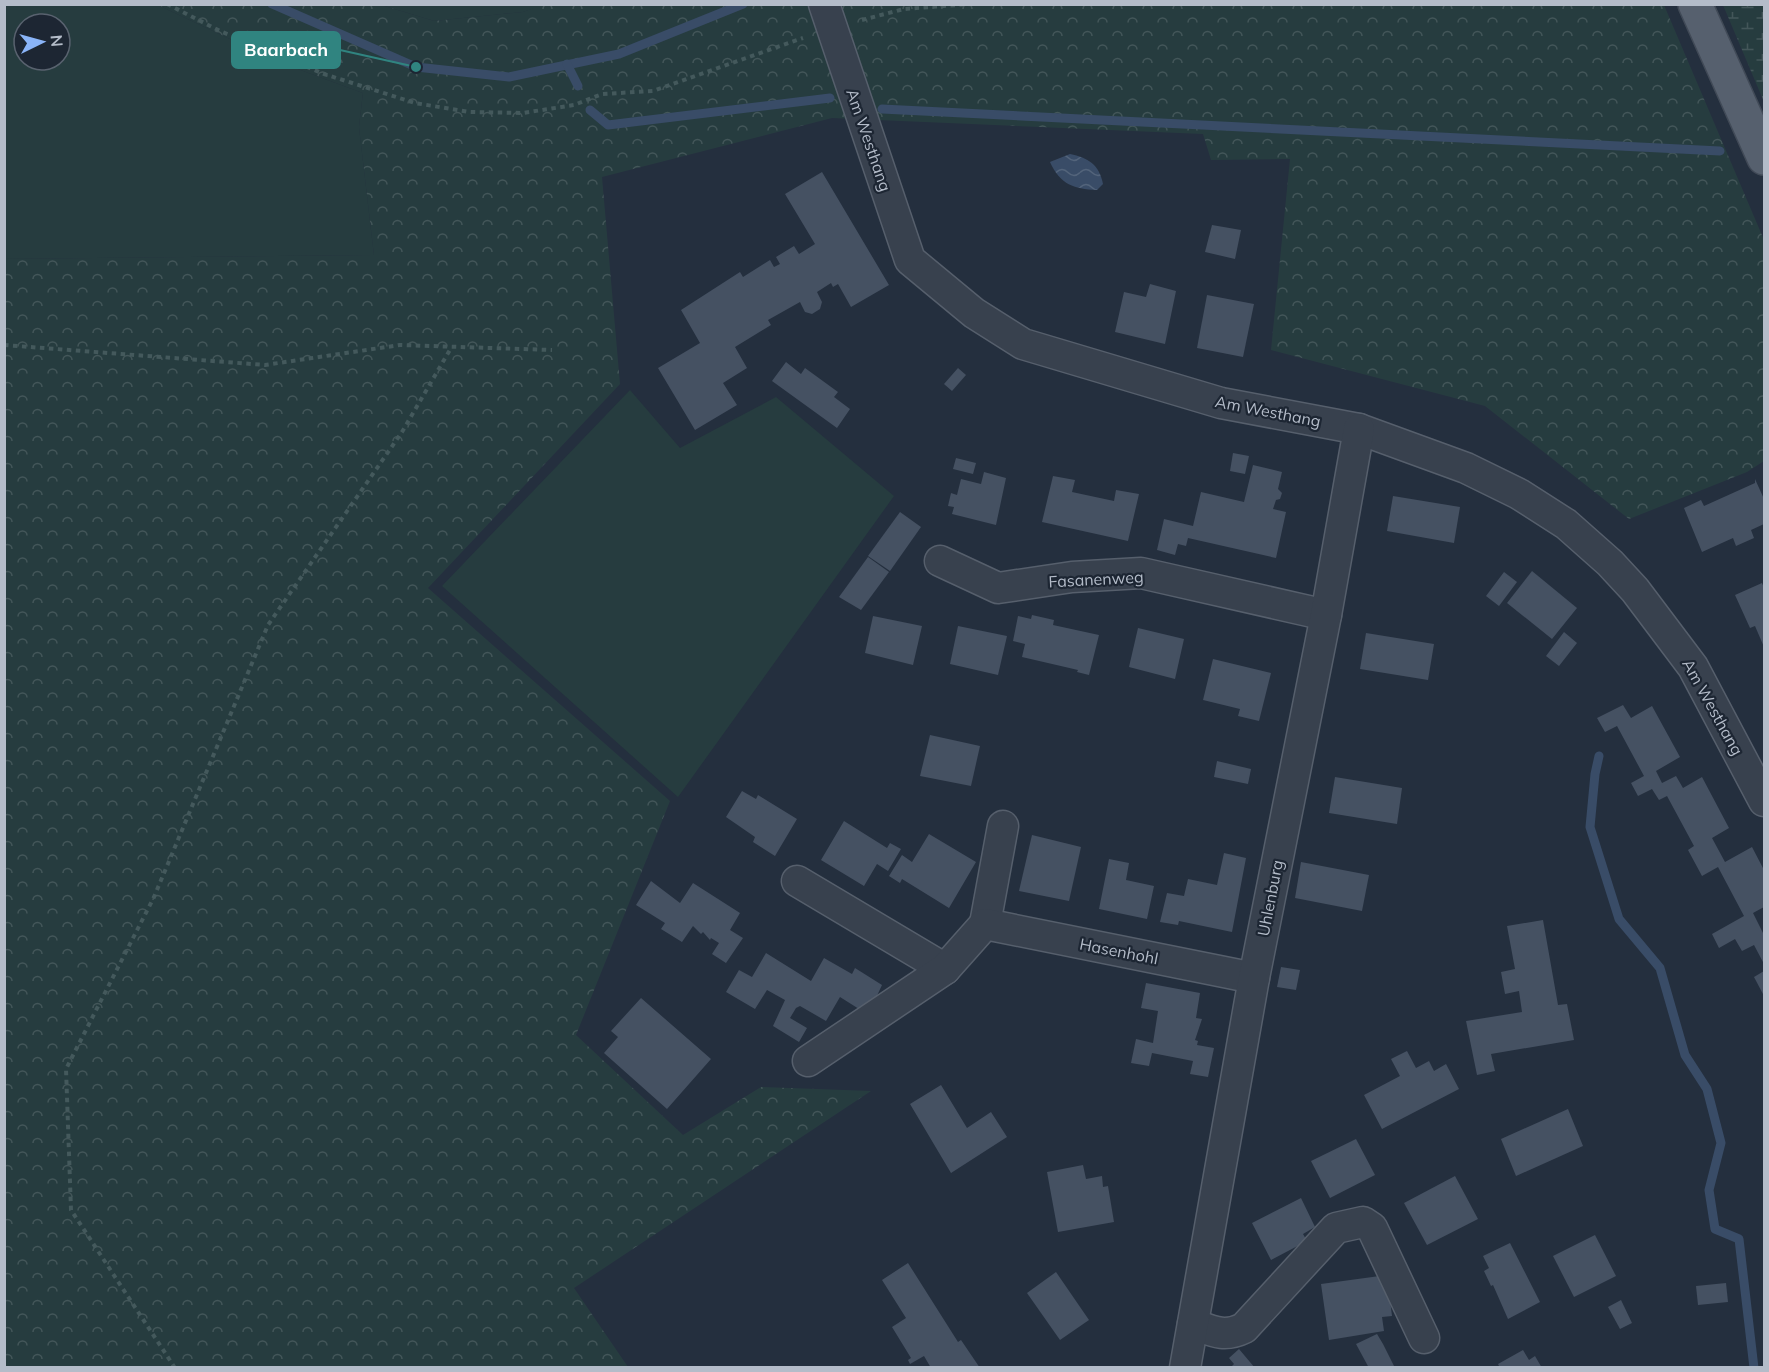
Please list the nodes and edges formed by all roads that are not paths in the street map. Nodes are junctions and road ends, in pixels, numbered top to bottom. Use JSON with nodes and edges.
{"nodes":[{"id":1,"x":1695,"y":4,"type":"edge"},
{"id":2,"x":827,"y":16,"type":"edge"},
{"id":3,"x":1764,"y":158,"type":"edge"},
{"id":4,"x":1359,"y":429,"type":"junction"},
{"id":5,"x":940,"y":561,"type":"dead end"},
{"id":6,"x":1326,"y":615,"type":"junction"},
{"id":7,"x":1764,"y":801,"type":"edge"},
{"id":8,"x":1003,"y":826,"type":"dead end"},
{"id":9,"x":797,"y":881,"type":"dead end"},
{"id":10,"x":985,"y":924,"type":"junction"},
{"id":11,"x":945,"y":969,"type":"junction"},
{"id":12,"x":1254,"y":978,"type":"junction"},
{"id":13,"x":808,"y":1061,"type":"dead end"},
{"id":14,"x":1193,"y":1324,"type":"junction"},
{"id":15,"x":1424,"y":1338,"type":"dead end"},
{"id":16,"x":1185,"y":1368,"type":"edge"}],
"edges":[{"from":1,"to":3,"type":"main road"},
{"from":2,"to":4,"type":"street","name":"Am Westhang"},
{"from":4,"to":6,"type":"street","name":"Uhlenburg"},
{"from":4,"to":7,"type":"street","name":"Am Westhang"},
{"from":5,"to":6,"type":"street","name":"Fasanenweg"},
{"from":6,"to":12,"type":"street","name":"Uhlenburg"},
{"from":8,"to":10,"type":"street"},
{"from":9,"to":11,"type":"street"},
{"from":10,"to":11,"type":"street"},
{"from":10,"to":12,"type":"street","name":"Hasenhohl"},
{"from":11,"to":13,"type":"street"},
{"from":12,"to":14,"type":"street","name":"Uhlenburg"},
{"from":14,"to":15,"type":"street"},
{"from":14,"to":16,"type":"street","name":"Uhlenburg"}]}
